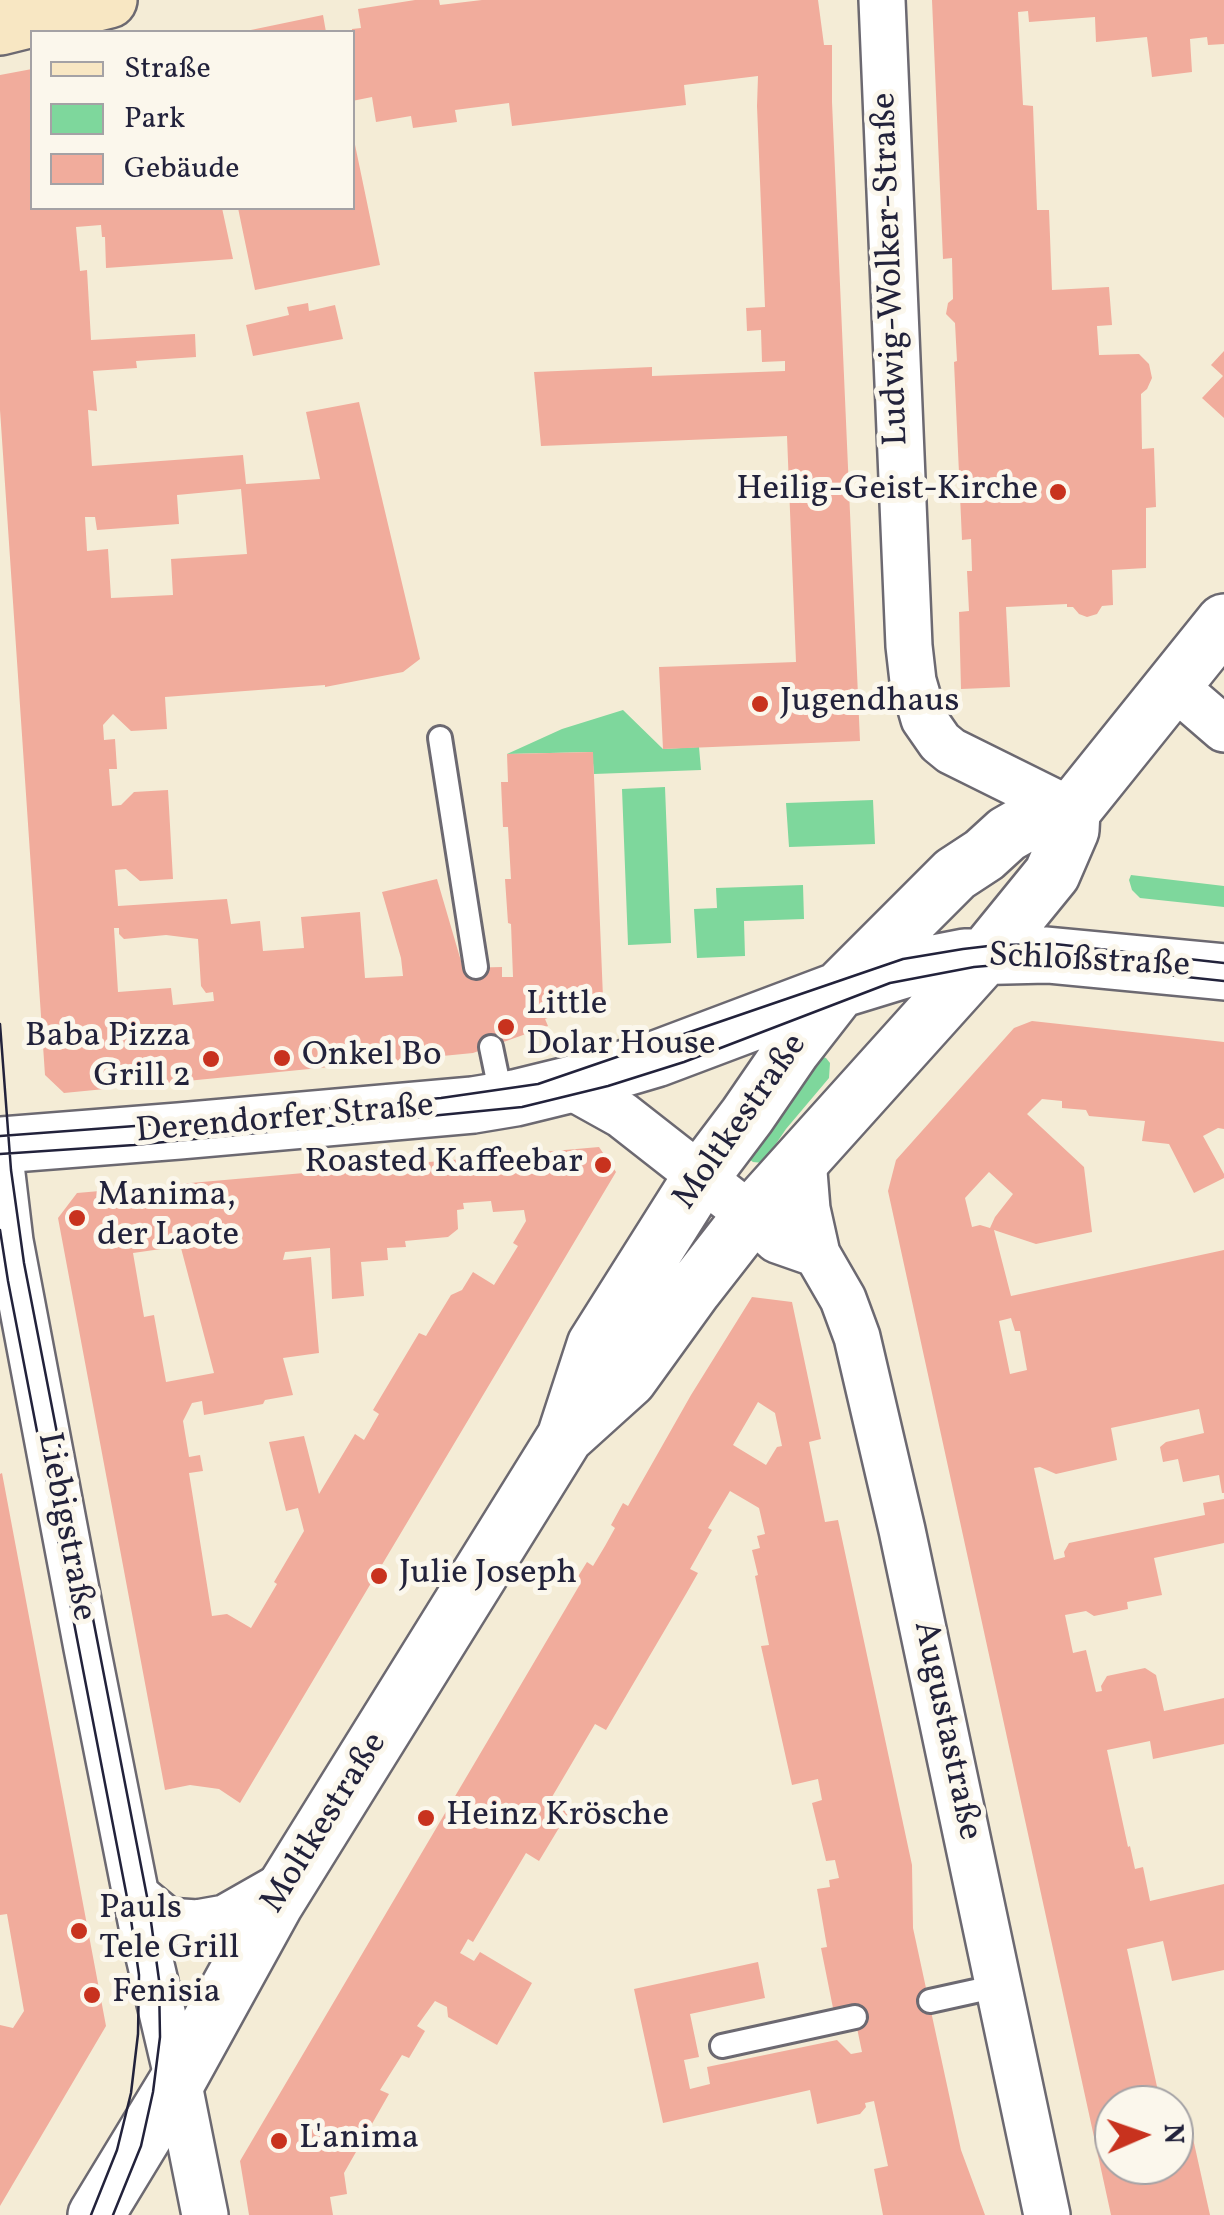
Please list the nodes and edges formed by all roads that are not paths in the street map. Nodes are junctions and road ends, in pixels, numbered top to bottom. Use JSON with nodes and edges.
{"nodes":[{"id":1,"x":109,"y":0,"type":"edge"},
{"id":2,"x":882,"y":0,"type":"edge"},
{"id":3,"x":0,"y":26,"type":"edge"},
{"id":4,"x":1224,"y":622,"type":"edge"},
{"id":5,"x":1173,"y":684,"type":"junction"},
{"id":6,"x":1224,"y":729,"type":"edge"},
{"id":7,"x":440,"y":738,"type":"dead end"},
{"id":8,"x":1072,"y":811,"type":"junction"},
{"id":9,"x":984,"y":855,"type":"junction"},
{"id":10,"x":986,"y":955,"type":"junction"},
{"id":11,"x":476,"y":967,"type":"dead end"},
{"id":12,"x":1224,"y":972,"type":"edge"},
{"id":13,"x":839,"y":990,"type":"junction"},
{"id":14,"x":491,"y":1046,"type":"dead end"},
{"id":15,"x":568,"y":1086,"type":"junction"},
{"id":16,"x":502,"y":1100,"type":"junction"},
{"id":17,"x":818,"y":1142,"type":"junction"},
{"id":18,"x":0,"y":1145,"type":"edge"},
{"id":19,"x":0,"y":1157,"type":"edge"},
{"id":20,"x":702,"y":1177,"type":"junction"},
{"id":21,"x":751,"y":1216,"type":"junction"},
{"id":22,"x":818,"y":1254,"type":"junction"},
{"id":23,"x":565,"y":1437,"type":"junction"},
{"id":24,"x":290,"y":1881,"type":"junction"},
{"id":25,"x":137,"y":1896,"type":"junction"},
{"id":26,"x":998,"y":1986,"type":"junction"},
{"id":27,"x":930,"y":2000,"type":"dead end"},
{"id":28,"x":855,"y":2017,"type":"dead end"},
{"id":29,"x":722,"y":2046,"type":"dead end"},
{"id":30,"x":178,"y":2080,"type":"junction"},
{"id":31,"x":96,"y":2215,"type":"edge"},
{"id":32,"x":205,"y":2215,"type":"edge"},
{"id":33,"x":1047,"y":2215,"type":"edge"}],
"edges":[{"from":1,"to":3,"type":"main road"},
{"from":2,"to":8,"type":"street","name":"Ludwig-Wolker-Straße"},
{"from":4,"to":5,"type":"street","name":"Moltkestraße"},
{"from":5,"to":6,"type":"street"},
{"from":5,"to":8,"type":"street","name":"Moltkestraße"},
{"from":7,"to":11,"type":"lane"},
{"from":8,"to":9,"type":"street","name":"Moltkestraße"},
{"from":8,"to":10,"type":"street","name":"Moltkestraße"},
{"from":9,"to":10,"type":"street"},
{"from":9,"to":13,"type":"street","name":"Moltkestraße"},
{"from":10,"to":12,"type":"street","name":"Schloßstraße"},
{"from":10,"to":13,"type":"street","name":"Schloßstraße"},
{"from":10,"to":17,"type":"street","name":"Moltkestraße"},
{"from":13,"to":15,"type":"street","name":"Derendorfer Straße"},
{"from":13,"to":17,"type":"street"},
{"from":13,"to":20,"type":"street","name":"Moltkestraße"},
{"from":14,"to":16,"type":"lane"},
{"from":15,"to":16,"type":"street","name":"Derendorfer Straße"},
{"from":15,"to":20,"type":"street"},
{"from":16,"to":18,"type":"street","name":"Derendorfer Straße"},
{"from":17,"to":21,"type":"street","name":"Moltkestraße"},
{"from":17,"to":22,"type":"street","name":"Augustastraße"},
{"from":19,"to":25,"type":"street","name":"Liebigstraße"},
{"from":20,"to":21,"type":"street"},
{"from":20,"to":23,"type":"street","name":"Moltkestraße"},
{"from":21,"to":22,"type":"street"},
{"from":21,"to":23,"type":"street","name":"Moltkestraße"},
{"from":22,"to":26,"type":"street","name":"Augustastraße"},
{"from":23,"to":24,"type":"street","name":"Moltkestraße"},
{"from":24,"to":25,"type":"street"},
{"from":24,"to":30,"type":"street","name":"Moltkestraße"},
{"from":25,"to":30,"type":"street","name":"Liebigstraße"},
{"from":26,"to":27,"type":"lane"},
{"from":26,"to":33,"type":"street","name":"Augustastraße"},
{"from":28,"to":29,"type":"lane"},
{"from":30,"to":31,"type":"street","name":"Moltkestraße"},
{"from":30,"to":32,"type":"street","name":"Liebigstraße"}]}
